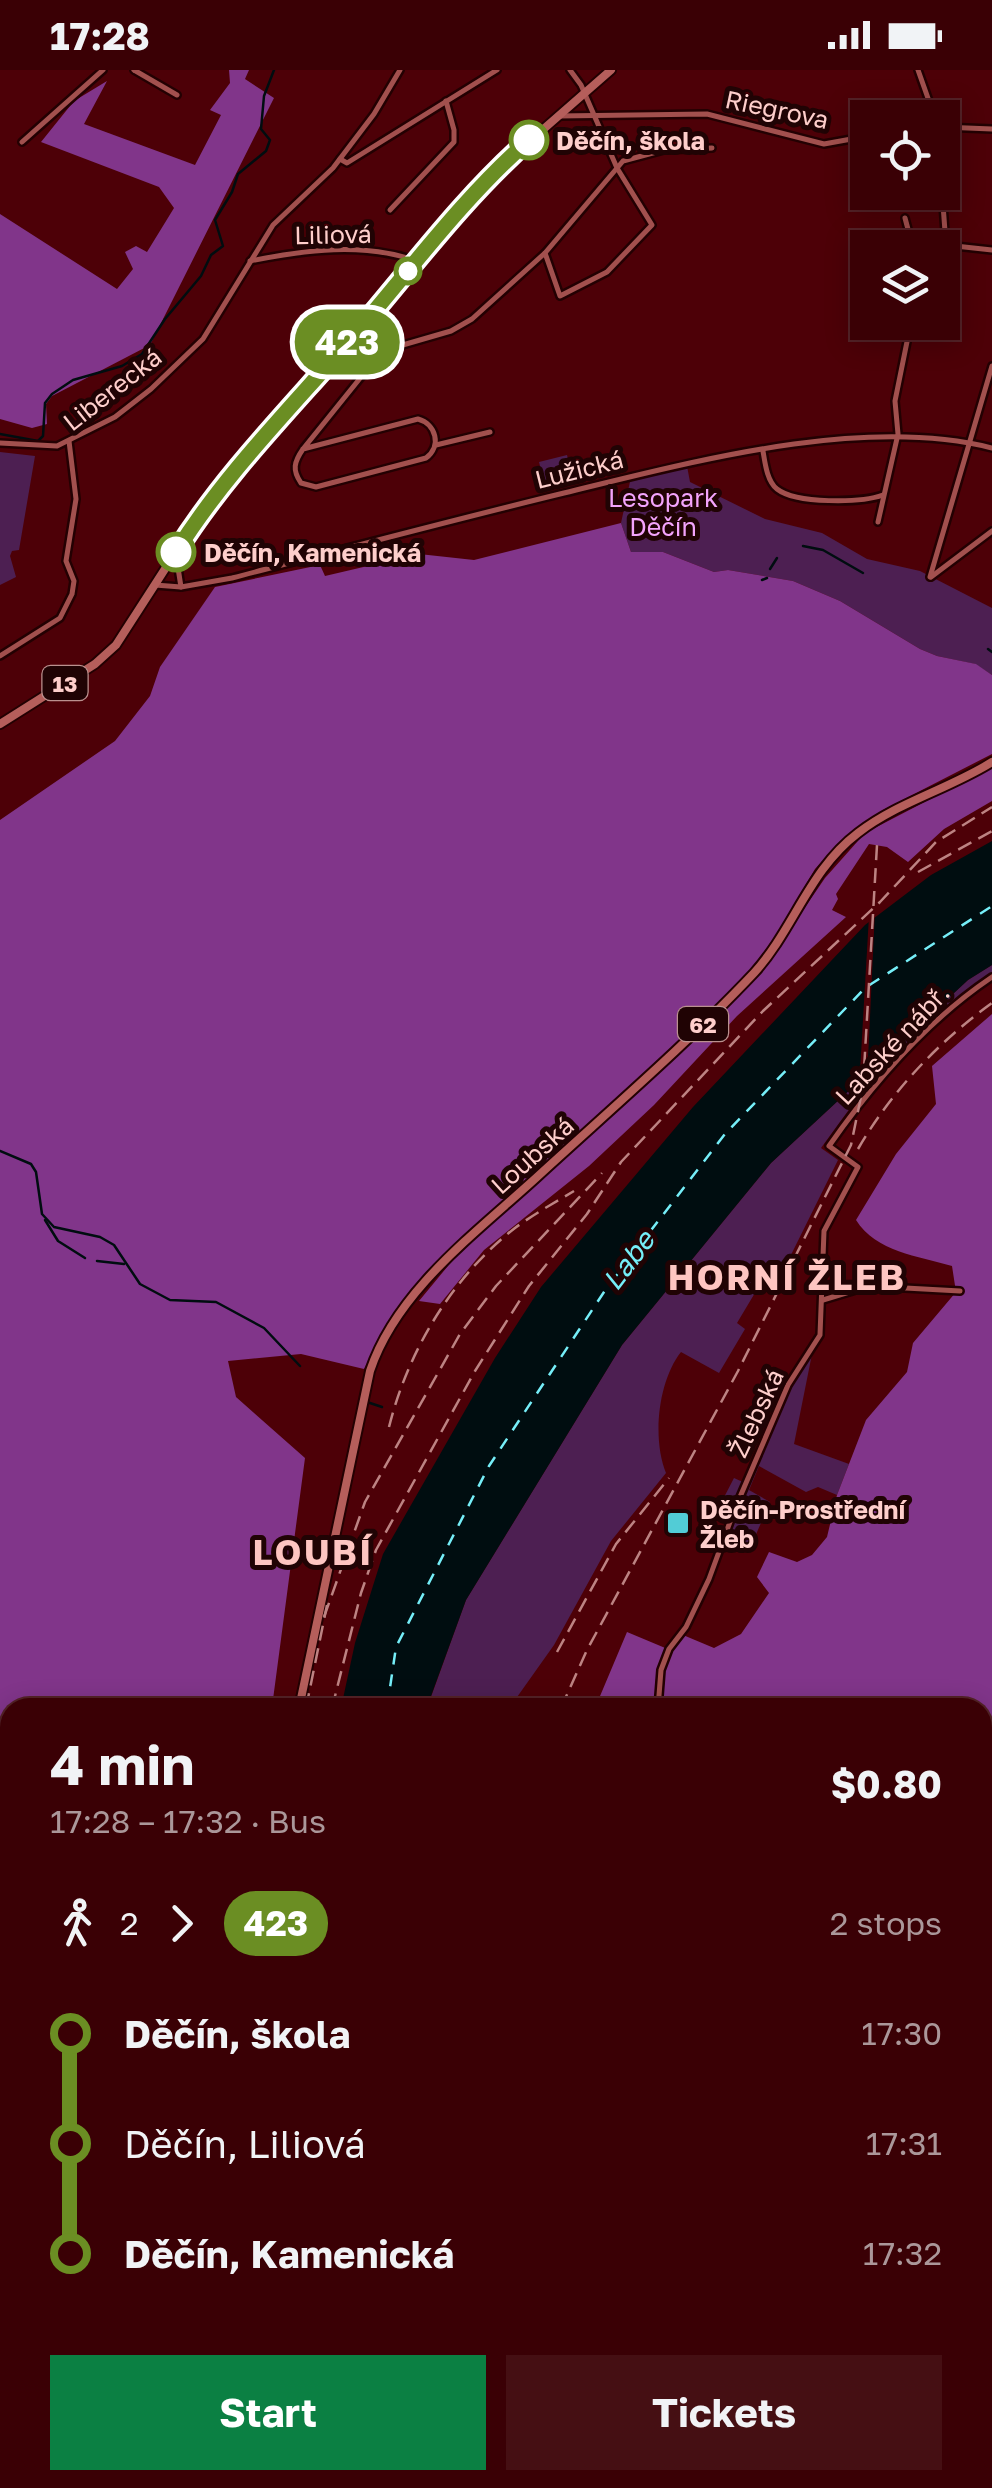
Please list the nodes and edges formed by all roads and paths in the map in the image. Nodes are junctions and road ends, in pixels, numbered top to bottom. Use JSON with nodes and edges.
{"nodes":[{"id":1,"x":103,"y":70,"type":"edge"},
{"id":2,"x":134,"y":70,"type":"edge"},
{"id":3,"x":400,"y":70,"type":"edge"},
{"id":4,"x":497,"y":70,"type":"edge"},
{"id":5,"x":570,"y":70,"type":"edge"},
{"id":6,"x":611,"y":70,"type":"edge"},
{"id":7,"x":918,"y":70,"type":"edge"},
{"id":8,"x":584,"y":92,"type":"junction"},
{"id":9,"x":178,"y":94,"type":"dead end"},
{"id":10,"x":929,"y":100,"type":"edge"},
{"id":11,"x":446,"y":101,"type":"junction"},
{"id":12,"x":558,"y":116,"type":"junction"},
{"id":13,"x":596,"y":116,"type":"junction"},
{"id":14,"x":960,"y":127,"type":"edge"},
{"id":15,"x":992,"y":128,"type":"edge"},
{"id":16,"x":850,"y":139,"type":"edge"},
{"id":17,"x":22,"y":142,"type":"dead end"},
{"id":18,"x":712,"y":148,"type":"dead end"},
{"id":19,"x":340,"y":159,"type":"junction"},
{"id":20,"x":617,"y":168,"type":"junction"},
{"id":21,"x":390,"y":210,"type":"dead end"},
{"id":22,"x":905,"y":218,"type":"dead end"},
{"id":23,"x":908,"y":230,"type":"edge"},
{"id":24,"x":960,"y":247,"type":"edge"},
{"id":25,"x":992,"y":250,"type":"edge"},
{"id":26,"x":545,"y":253,"type":"junction"},
{"id":27,"x":250,"y":261,"type":"junction"},
{"id":28,"x":417,"y":261,"type":"junction"},
{"id":29,"x":358,"y":330,"type":"junction"},
{"id":30,"x":908,"y":340,"type":"edge"},
{"id":31,"x":382,"y":351,"type":"junction"},
{"id":32,"x":992,"y":366,"type":"edge"},
{"id":33,"x":490,"y":432,"type":"dead end"},
{"id":34,"x":898,"y":434,"type":"junction"},
{"id":35,"x":69,"y":441,"type":"junction"},
{"id":36,"x":969,"y":442,"type":"junction"},
{"id":37,"x":0,"y":443,"type":"edge"},
{"id":38,"x":436,"y":446,"type":"junction"},
{"id":39,"x":992,"y":448,"type":"edge"},
{"id":40,"x":303,"y":449,"type":"junction"},
{"id":41,"x":762,"y":451,"type":"junction"},
{"id":42,"x":883,"y":495,"type":"junction"},
{"id":43,"x":878,"y":522,"type":"dead end"},
{"id":44,"x":992,"y":531,"type":"edge"},
{"id":45,"x":176,"y":552,"type":"junction"},
{"id":46,"x":156,"y":586,"type":"junction"},
{"id":47,"x":181,"y":588,"type":"junction"},
{"id":48,"x":0,"y":656,"type":"edge"},
{"id":49,"x":0,"y":724,"type":"edge"},
{"id":50,"x":992,"y":762,"type":"edge"},
{"id":51,"x":992,"y":977,"type":"edge"},
{"id":52,"x":829,"y":1146,"type":"joint"},
{"id":53,"x":960,"y":1291,"type":"dead end"},
{"id":54,"x":822,"y":1300,"type":"junction"},
{"id":55,"x":300,"y":1698,"type":"edge"},
{"id":56,"x":659,"y":1698,"type":"edge"}],
"edges":[{"from":1,"to":17,"type":"street"},
{"from":2,"to":9,"type":"street"},
{"from":3,"to":19,"type":"street","name":"Liberecká"},
{"from":4,"to":11,"type":"street"},
{"from":5,"to":8,"type":"street"},
{"from":6,"to":8,"type":"main road","number":"13"},
{"from":7,"to":10,"type":"street"},
{"from":8,"to":12,"type":"main road","number":"13"},
{"from":8,"to":13,"type":"street"},
{"from":11,"to":19,"type":"street"},
{"from":11,"to":21,"type":"street"},
{"from":12,"to":13,"type":"street","name":"Riegrova"},
{"from":12,"to":28,"type":"main road","number":"13"},
{"from":13,"to":16,"type":"street","name":"Riegrova"},
{"from":13,"to":20,"type":"street"},
{"from":14,"to":15,"type":"street"},
{"from":18,"to":20,"type":"street"},
{"from":19,"to":27,"type":"street","name":"Liberecká"},
{"from":20,"to":26,"type":"street"},
{"from":20,"to":26,"type":"street"},
{"from":22,"to":23,"type":"street"},
{"from":24,"to":25,"type":"street"},
{"from":26,"to":31,"type":"street"},
{"from":27,"to":28,"type":"street","name":"Liliová"},
{"from":27,"to":35,"type":"street","name":"Liberecká"},
{"from":28,"to":29,"type":"main road","number":"13"},
{"from":29,"to":31,"type":"street"},
{"from":29,"to":45,"type":"main road","number":"13"},
{"from":30,"to":34,"type":"street"},
{"from":31,"to":40,"type":"street"},
{"from":32,"to":36,"type":"street"},
{"from":33,"to":38,"type":"street"},
{"from":34,"to":36,"type":"street","name":"Lužická"},
{"from":34,"to":41,"type":"street","name":"Lužická"},
{"from":34,"to":42,"type":"street"},
{"from":35,"to":37,"type":"street"},
{"from":35,"to":48,"type":"street","name":"Liberecká"},
{"from":36,"to":39,"type":"street","name":"Lužická"},
{"from":36,"to":44,"type":"street"},
{"from":38,"to":40,"type":"street"},
{"from":38,"to":40,"type":"street"},
{"from":41,"to":42,"type":"street"},
{"from":41,"to":47,"type":"street","name":"Lužická"},
{"from":42,"to":43,"type":"street"},
{"from":45,"to":46,"type":"main road","number":"13"},
{"from":45,"to":47,"type":"street"},
{"from":46,"to":47,"type":"street","name":"Lužická"},
{"from":46,"to":49,"type":"main road","number":"13"},
{"from":50,"to":55,"type":"main road","name":"Loubská","number":"62"},
{"from":51,"to":52,"type":"street","name":"Labské nábř."},
{"from":52,"to":54,"type":"street","name":"Žlebská"},
{"from":53,"to":54,"type":"street"},
{"from":54,"to":56,"type":"street","name":"Žlebská"}]}
